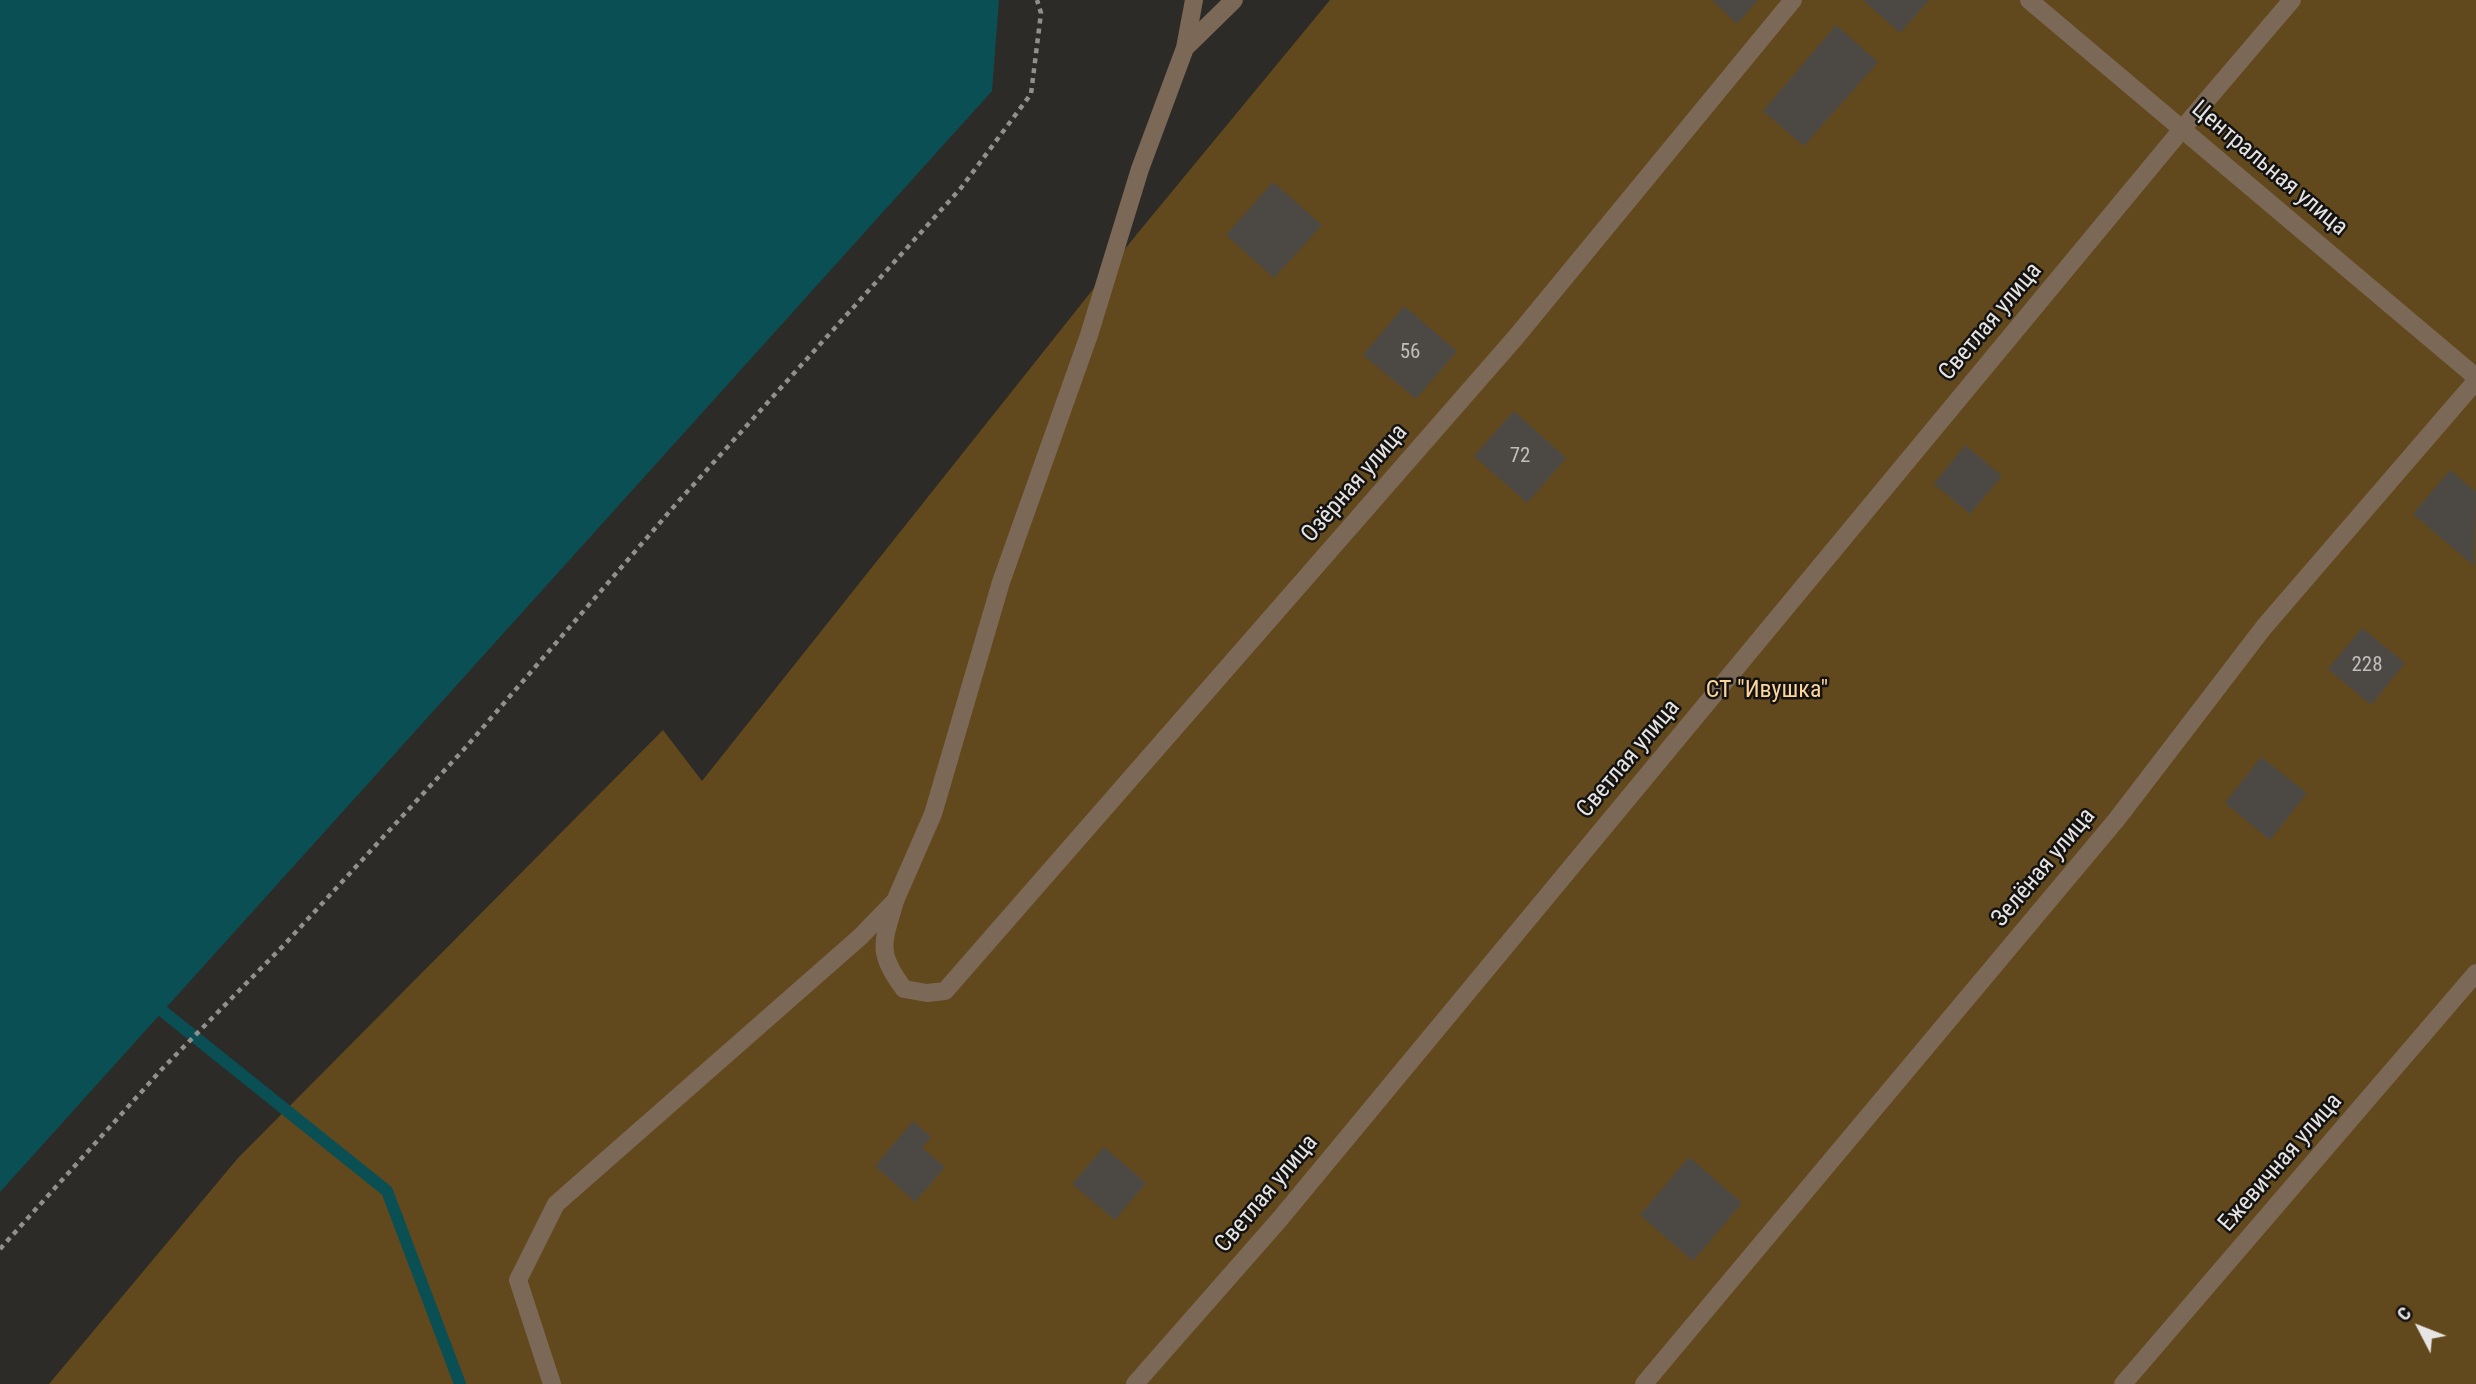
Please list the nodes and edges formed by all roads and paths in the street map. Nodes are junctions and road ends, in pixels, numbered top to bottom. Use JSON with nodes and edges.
{"nodes":[{"id":1,"x":1037,"y":0,"type":"edge"},
{"id":2,"x":1194,"y":0,"type":"edge"},
{"id":3,"x":1234,"y":0,"type":"edge"},
{"id":4,"x":1793,"y":0,"type":"edge"},
{"id":5,"x":2029,"y":0,"type":"edge"},
{"id":6,"x":2292,"y":0,"type":"edge"},
{"id":7,"x":1185,"y":47,"type":"junction"},
{"id":8,"x":2183,"y":128,"type":"junction"},
{"id":9,"x":2476,"y":379,"type":"edge"},
{"id":10,"x":895,"y":901,"type":"junction"},
{"id":11,"x":2476,"y":973,"type":"edge"},
{"id":12,"x":0,"y":1249,"type":"edge"},
{"id":13,"x":552,"y":1384,"type":"edge"},
{"id":14,"x":1135,"y":1384,"type":"edge"},
{"id":15,"x":1644,"y":1384,"type":"edge"},
{"id":16,"x":2123,"y":1384,"type":"edge"}],
"edges":[{"from":1,"to":12,"type":"path"},
{"from":2,"to":7,"type":"street"},
{"from":3,"to":7,"type":"street"},
{"from":4,"to":10,"type":"street","name":"Озёрная улица"},
{"from":5,"to":8,"type":"street","name":"Центральная улица"},
{"from":6,"to":8,"type":"street","name":"Светлая улица"},
{"from":7,"to":10,"type":"street"},
{"from":8,"to":9,"type":"street","name":"Центральная улица"},
{"from":8,"to":14,"type":"street","name":"Светлая улица"},
{"from":9,"to":15,"type":"street","name":"Зелёная улица"},
{"from":10,"to":13,"type":"street"},
{"from":11,"to":16,"type":"street","name":"Ежевичная улица"}]}
